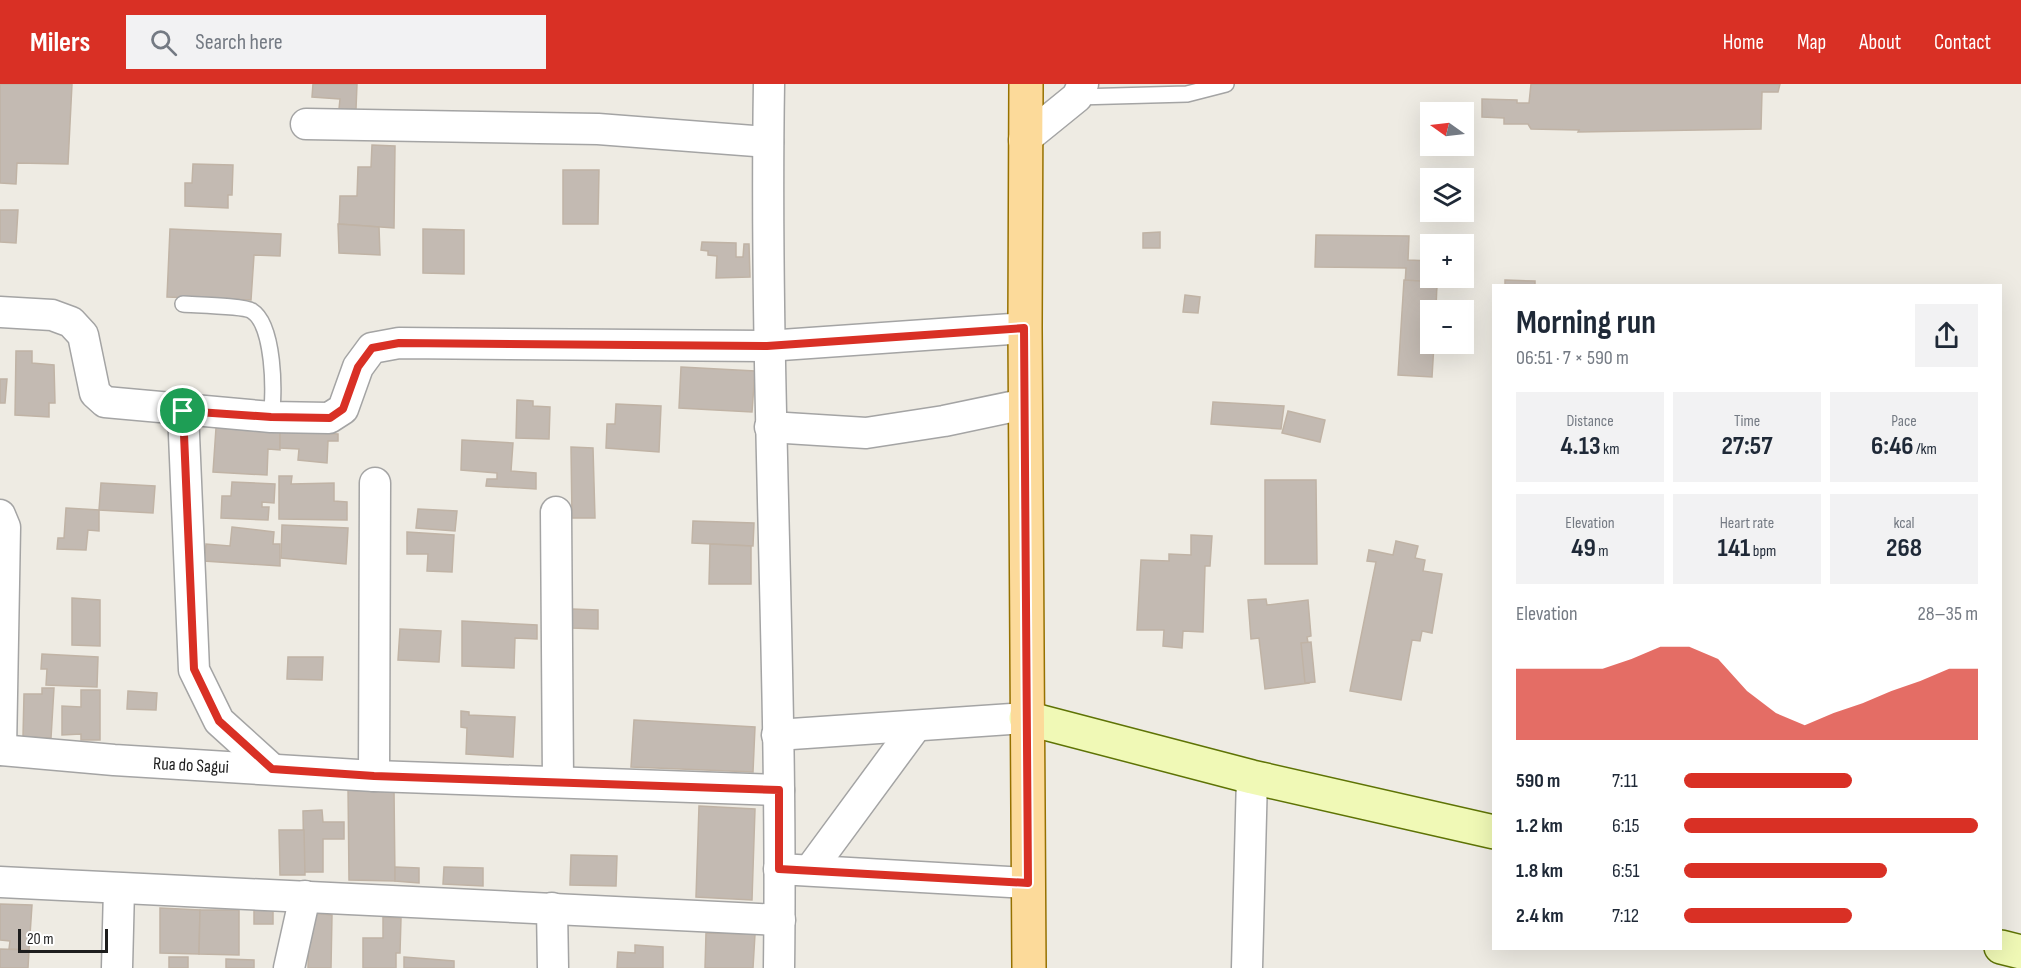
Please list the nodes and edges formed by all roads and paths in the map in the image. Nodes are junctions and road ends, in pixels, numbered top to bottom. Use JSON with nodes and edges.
{"nodes":[{"id":1,"x":769,"y":84,"type":"edge"},
{"id":2,"x":1026,"y":84,"type":"edge"},
{"id":3,"x":1226,"y":84,"type":"edge"},
{"id":4,"x":1080,"y":91,"type":"edge"},
{"id":5,"x":306,"y":124,"type":"dead end"},
{"id":6,"x":1024,"y":140,"type":"junction"},
{"id":7,"x":768,"y":142,"type":"junction"},
{"id":8,"x":183,"y":304,"type":"dead end"},
{"id":9,"x":0,"y":312,"type":"edge"},
{"id":10,"x":1024,"y":328,"type":"junction"},
{"id":11,"x":767,"y":346,"type":"junction"},
{"id":12,"x":1025,"y":404,"type":"junction"},
{"id":13,"x":183,"y":411,"type":"junction"},
{"id":14,"x":271,"y":417,"type":"junction"},
{"id":15,"x":770,"y":427,"type":"junction"},
{"id":16,"x":375,"y":483,"type":"dead end"},
{"id":17,"x":556,"y":512,"type":"dead end"},
{"id":18,"x":0,"y":515,"type":"edge"},
{"id":19,"x":1026,"y":718,"type":"junction"},
{"id":20,"x":915,"y":726,"type":"junction"},
{"id":21,"x":777,"y":735,"type":"junction"},
{"id":22,"x":0,"y":750,"type":"edge"},
{"id":23,"x":272,"y":769,"type":"junction"},
{"id":24,"x":374,"y":776,"type":"junction"},
{"id":25,"x":1252,"y":777,"type":"junction"},
{"id":26,"x":558,"y":781,"type":"junction"},
{"id":27,"x":779,"y":790,"type":"junction"},
{"id":28,"x":1492,"y":832,"type":"edge"},
{"id":29,"x":779,"y":869,"type":"junction"},
{"id":30,"x":810,"y":870,"type":"junction"},
{"id":31,"x":0,"y":882,"type":"edge"},
{"id":32,"x":1028,"y":883,"type":"junction"},
{"id":33,"x":118,"y":889,"type":"junction"},
{"id":34,"x":305,"y":896,"type":"junction"},
{"id":35,"x":552,"y":908,"type":"junction"},
{"id":36,"x":780,"y":920,"type":"junction"},
{"id":37,"x":2002,"y":947,"type":"edge"},
{"id":38,"x":2021,"y":952,"type":"edge"},
{"id":39,"x":117,"y":968,"type":"edge"},
{"id":40,"x":289,"y":968,"type":"edge"},
{"id":41,"x":553,"y":968,"type":"edge"},
{"id":42,"x":779,"y":968,"type":"edge"},
{"id":43,"x":1029,"y":968,"type":"edge"},
{"id":44,"x":1248,"y":968,"type":"edge"}],
"edges":[{"from":1,"to":7,"type":"street"},
{"from":2,"to":6,"type":"main road"},
{"from":3,"to":4,"type":"lane"},
{"from":4,"to":6,"type":"street"},
{"from":5,"to":7,"type":"street"},
{"from":6,"to":10,"type":"main road"},
{"from":7,"to":11,"type":"street"},
{"from":8,"to":14,"type":"lane"},
{"from":9,"to":13,"type":"street"},
{"from":10,"to":11,"type":"street"},
{"from":10,"to":12,"type":"main road"},
{"from":11,"to":14,"type":"street"},
{"from":11,"to":15,"type":"street"},
{"from":12,"to":15,"type":"street"},
{"from":12,"to":19,"type":"main road"},
{"from":13,"to":14,"type":"street"},
{"from":13,"to":23,"type":"street"},
{"from":15,"to":21,"type":"street"},
{"from":16,"to":24,"type":"street"},
{"from":17,"to":26,"type":"street"},
{"from":18,"to":22,"type":"street"},
{"from":19,"to":20,"type":"street"},
{"from":19,"to":25,"type":"street"},
{"from":19,"to":32,"type":"main road"},
{"from":20,"to":21,"type":"street"},
{"from":20,"to":30,"type":"street"},
{"from":21,"to":27,"type":"street"},
{"from":22,"to":23,"type":"street","name":"Rua do Sagui"},
{"from":23,"to":24,"type":"street","name":"Rua do Sagui"},
{"from":24,"to":26,"type":"street","name":"Rua do Sagui"},
{"from":25,"to":28,"type":"street"},
{"from":25,"to":44,"type":"street"},
{"from":26,"to":27,"type":"street","name":"Rua do Sagui"},
{"from":27,"to":29,"type":"street"},
{"from":29,"to":30,"type":"street"},
{"from":29,"to":36,"type":"street"},
{"from":30,"to":32,"type":"street"},
{"from":31,"to":33,"type":"street"},
{"from":32,"to":43,"type":"main road"},
{"from":33,"to":34,"type":"street"},
{"from":33,"to":39,"type":"street"},
{"from":34,"to":35,"type":"street"},
{"from":34,"to":40,"type":"street"},
{"from":35,"to":36,"type":"street"},
{"from":35,"to":41,"type":"street"},
{"from":36,"to":42,"type":"street"},
{"from":37,"to":38,"type":"street"}]}
